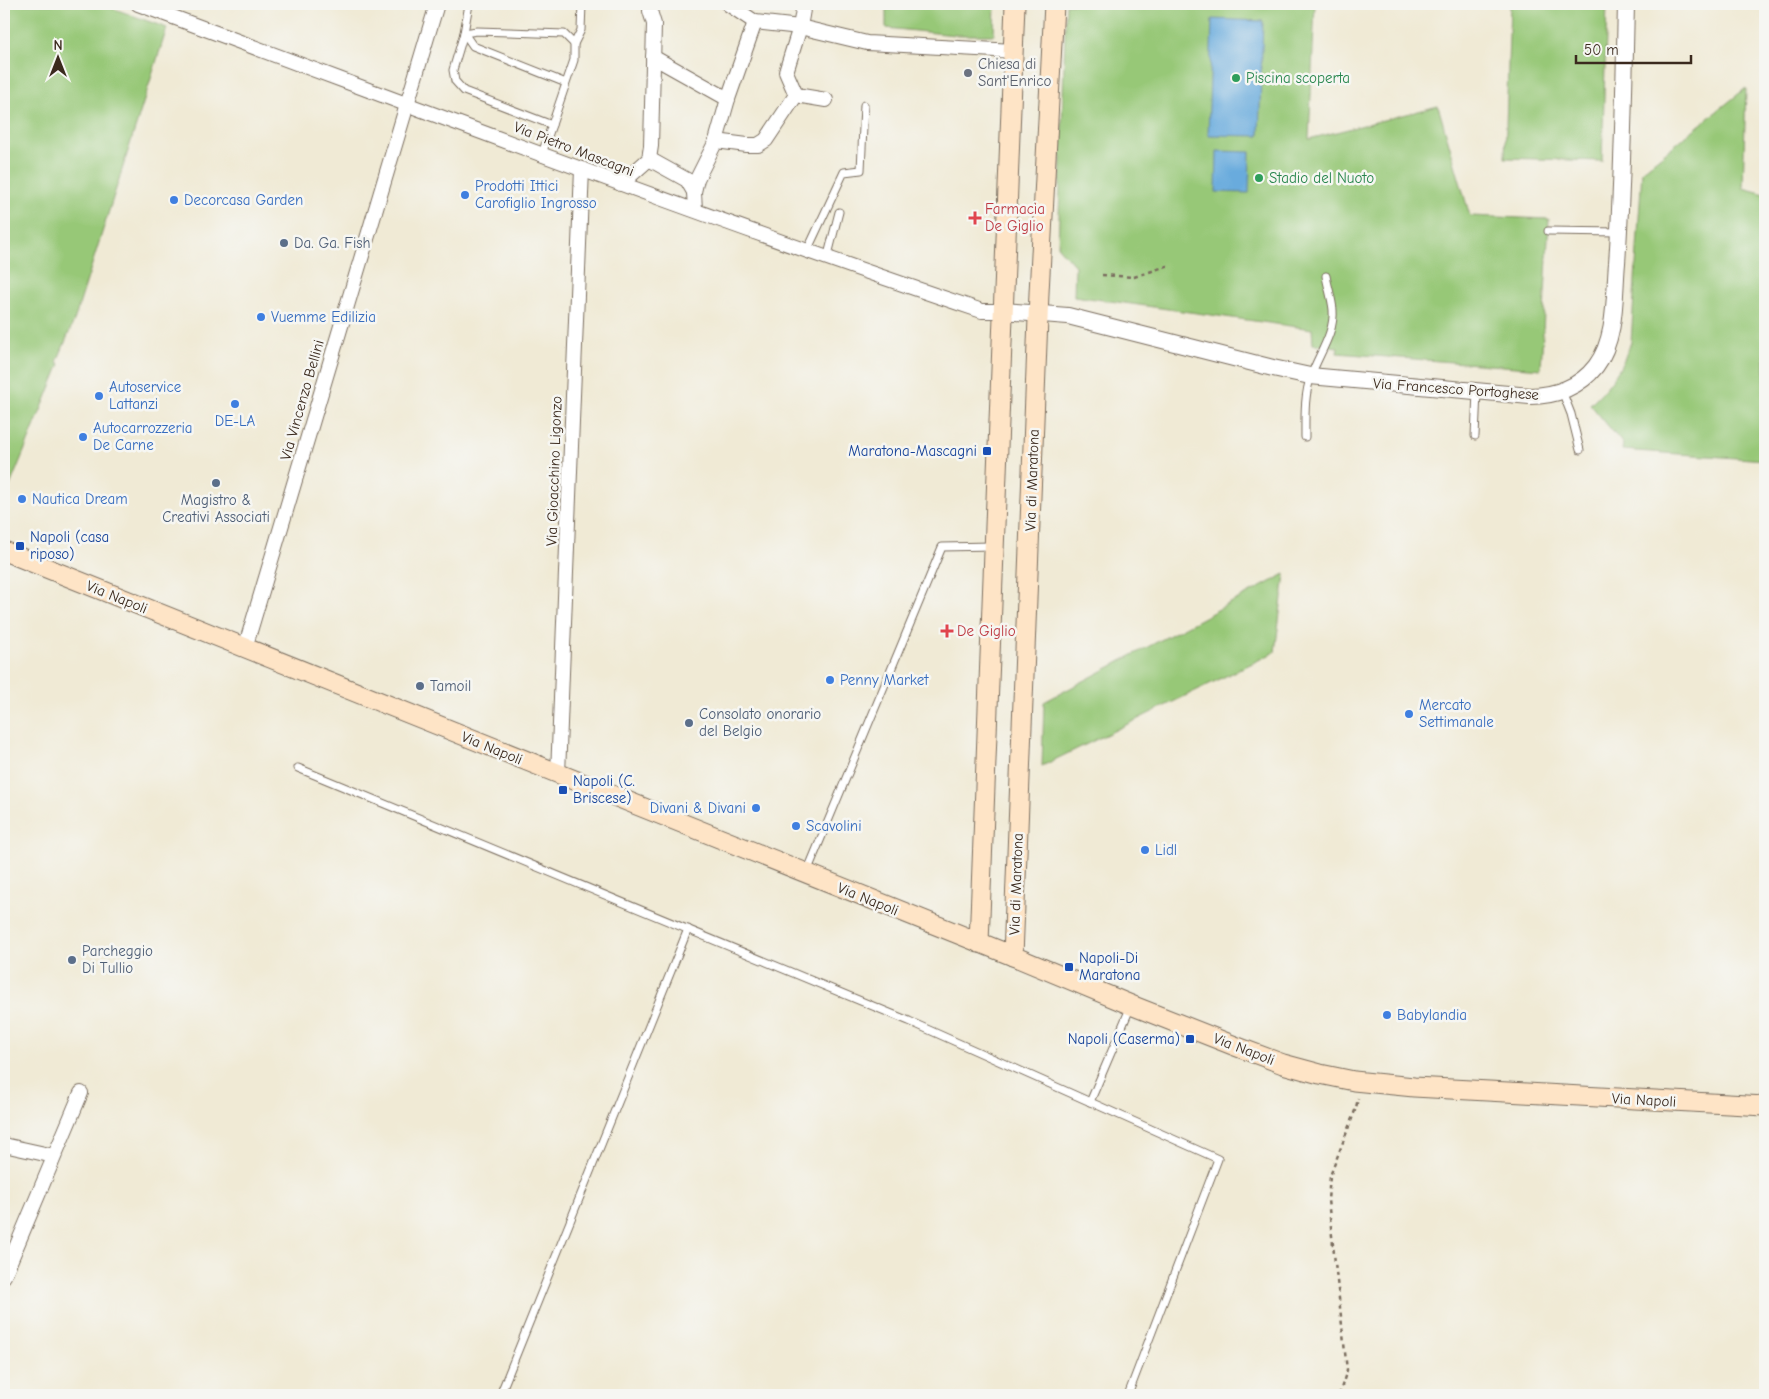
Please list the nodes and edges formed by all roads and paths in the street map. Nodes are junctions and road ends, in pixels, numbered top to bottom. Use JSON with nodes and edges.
{"nodes":[{"id":1,"x":138,"y":4,"type":"edge"},
{"id":2,"x":437,"y":4,"type":"edge"},
{"id":3,"x":469,"y":4,"type":"edge"},
{"id":4,"x":582,"y":4,"type":"edge"},
{"id":5,"x":652,"y":4,"type":"edge"},
{"id":6,"x":728,"y":4,"type":"edge"},
{"id":7,"x":804,"y":4,"type":"edge"},
{"id":8,"x":1015,"y":4,"type":"edge"},
{"id":9,"x":1054,"y":4,"type":"edge"},
{"id":10,"x":1626,"y":4,"type":"edge"},
{"id":11,"x":755,"y":22,"type":"junction"},
{"id":12,"x":800,"y":27,"type":"junction"},
{"id":13,"x":464,"y":33,"type":"junction"},
{"id":14,"x":574,"y":44,"type":"junction"},
{"id":15,"x":1014,"y":51,"type":"junction"},
{"id":16,"x":653,"y":57,"type":"junction"},
{"id":17,"x":566,"y":83,"type":"junction"},
{"id":18,"x":796,"y":95,"type":"junction"},
{"id":19,"x":728,"y":99,"type":"junction"},
{"id":20,"x":826,"y":100,"type":"dead end"},
{"id":21,"x":407,"y":103,"type":"junction"},
{"id":22,"x":864,"y":105,"type":"dead end"},
{"id":23,"x":552,"y":125,"type":"junction"},
{"id":24,"x":716,"y":141,"type":"junction"},
{"id":25,"x":542,"y":154,"type":"junction"},
{"id":26,"x":649,"y":159,"type":"junction"},
{"id":27,"x":582,"y":169,"type":"junction"},
{"id":28,"x":621,"y":184,"type":"junction"},
{"id":29,"x":694,"y":192,"type":"junction"},
{"id":30,"x":695,"y":210,"type":"junction"},
{"id":31,"x":839,"y":212,"type":"dead end"},
{"id":32,"x":1548,"y":231,"type":"dead end"},
{"id":33,"x":1619,"y":232,"type":"junction"},
{"id":34,"x":807,"y":251,"type":"junction"},
{"id":35,"x":827,"y":259,"type":"junction"},
{"id":36,"x":1170,"y":265,"type":"dead end"},
{"id":37,"x":1102,"y":275,"type":"dead end"},
{"id":38,"x":1326,"y":276,"type":"dead end"},
{"id":39,"x":1003,"y":311,"type":"junction"},
{"id":40,"x":1039,"y":314,"type":"junction"},
{"id":41,"x":1310,"y":376,"type":"junction"},
{"id":42,"x":1477,"y":391,"type":"junction"},
{"id":43,"x":1562,"y":391,"type":"junction"},
{"id":44,"x":1475,"y":436,"type":"dead end"},
{"id":45,"x":1305,"y":437,"type":"dead end"},
{"id":46,"x":1580,"y":450,"type":"dead end"},
{"id":47,"x":995,"y":546,"type":"junction"},
{"id":48,"x":4,"y":551,"type":"edge"},
{"id":49,"x":245,"y":648,"type":"junction"},
{"id":50,"x":298,"y":768,"type":"dead end"},
{"id":51,"x":558,"y":774,"type":"junction"},
{"id":52,"x":806,"y":874,"type":"junction"},
{"id":53,"x":688,"y":929,"type":"junction"},
{"id":54,"x":979,"y":943,"type":"junction"},
{"id":55,"x":1013,"y":956,"type":"junction"},
{"id":56,"x":1131,"y":1006,"type":"junction"},
{"id":57,"x":1361,"y":1082,"type":"junction"},
{"id":58,"x":81,"y":1093,"type":"dead end"},
{"id":59,"x":1090,"y":1102,"type":"junction"},
{"id":60,"x":1765,"y":1106,"type":"edge"},
{"id":61,"x":4,"y":1145,"type":"edge"},
{"id":62,"x":54,"y":1156,"type":"junction"},
{"id":63,"x":4,"y":1276,"type":"edge"},
{"id":64,"x":500,"y":1395,"type":"edge"},
{"id":65,"x":1128,"y":1395,"type":"edge"},
{"id":66,"x":1339,"y":1395,"type":"edge"}],
"edges":[{"from":1,"to":21,"type":"street","name":"Via Pietro Mascagni"},
{"from":2,"to":21,"type":"street","name":"Via Vincenzo Bellini"},
{"from":3,"to":13,"type":"lane"},
{"from":4,"to":14,"type":"lane"},
{"from":5,"to":16,"type":"street"},
{"from":6,"to":11,"type":"street"},
{"from":7,"to":12,"type":"street"},
{"from":8,"to":15,"type":"main road"},
{"from":9,"to":40,"type":"main road","name":"Via di Maratona"},
{"from":10,"to":33,"type":"street","name":"Via Francesco Portoghese"},
{"from":11,"to":12,"type":"street"},
{"from":11,"to":19,"type":"street"},
{"from":12,"to":15,"type":"street"},
{"from":12,"to":18,"type":"street"},
{"from":13,"to":14,"type":"lane"},
{"from":13,"to":17,"type":"lane"},
{"from":13,"to":23,"type":"lane"},
{"from":14,"to":17,"type":"lane"},
{"from":15,"to":39,"type":"main road"},
{"from":16,"to":19,"type":"street"},
{"from":16,"to":26,"type":"street"},
{"from":17,"to":23,"type":"lane"},
{"from":18,"to":20,"type":"street"},
{"from":18,"to":24,"type":"street"},
{"from":19,"to":24,"type":"street"},
{"from":21,"to":25,"type":"street","name":"Via Pietro Mascagni"},
{"from":21,"to":49,"type":"street","name":"Via Vincenzo Bellini"},
{"from":22,"to":34,"type":"lane"},
{"from":23,"to":25,"type":"lane"},
{"from":24,"to":29,"type":"street"},
{"from":25,"to":27,"type":"street","name":"Via Pietro Mascagni"},
{"from":26,"to":28,"type":"street"},
{"from":26,"to":29,"type":"street"},
{"from":27,"to":28,"type":"street","name":"Via Pietro Mascagni"},
{"from":27,"to":51,"type":"street","name":"Via Gioacchino Ligonzo"},
{"from":28,"to":30,"type":"street","name":"Via Pietro Mascagni"},
{"from":29,"to":30,"type":"street"},
{"from":30,"to":34,"type":"street","name":"Via Pietro Mascagni"},
{"from":31,"to":35,"type":"lane"},
{"from":32,"to":33,"type":"lane"},
{"from":33,"to":43,"type":"street","name":"Via Francesco Portoghese"},
{"from":34,"to":35,"type":"street","name":"Via Pietro Mascagni"},
{"from":35,"to":39,"type":"street","name":"Via Pietro Mascagni"},
{"from":36,"to":37,"type":"path"},
{"from":38,"to":41,"type":"lane"},
{"from":39,"to":40,"type":"street","name":"Via Francesco Portoghese"},
{"from":39,"to":47,"type":"main road"},
{"from":40,"to":41,"type":"street","name":"Via Francesco Portoghese"},
{"from":40,"to":55,"type":"main road","name":"Via di Maratona"},
{"from":41,"to":42,"type":"street","name":"Via Francesco Portoghese"},
{"from":41,"to":45,"type":"lane"},
{"from":42,"to":43,"type":"street","name":"Via Francesco Portoghese"},
{"from":42,"to":44,"type":"lane"},
{"from":43,"to":46,"type":"lane"},
{"from":47,"to":52,"type":"lane"},
{"from":47,"to":54,"type":"main road"},
{"from":48,"to":49,"type":"main road","name":"Via Napoli"},
{"from":49,"to":51,"type":"main road","name":"Via Napoli"},
{"from":50,"to":53,"type":"lane"},
{"from":51,"to":52,"type":"main road","name":"Via Napoli"},
{"from":52,"to":54,"type":"main road","name":"Via Napoli"},
{"from":53,"to":59,"type":"lane"},
{"from":53,"to":64,"type":"lane"},
{"from":54,"to":55,"type":"main road","name":"Via Napoli"},
{"from":55,"to":56,"type":"main road","name":"Via Napoli"},
{"from":56,"to":57,"type":"main road","name":"Via Napoli"},
{"from":56,"to":59,"type":"lane"},
{"from":57,"to":60,"type":"main road","name":"Via Napoli"},
{"from":57,"to":66,"type":"path"},
{"from":58,"to":62,"type":"street"},
{"from":59,"to":65,"type":"lane"},
{"from":61,"to":62,"type":"street"},
{"from":62,"to":63,"type":"street"}]}
